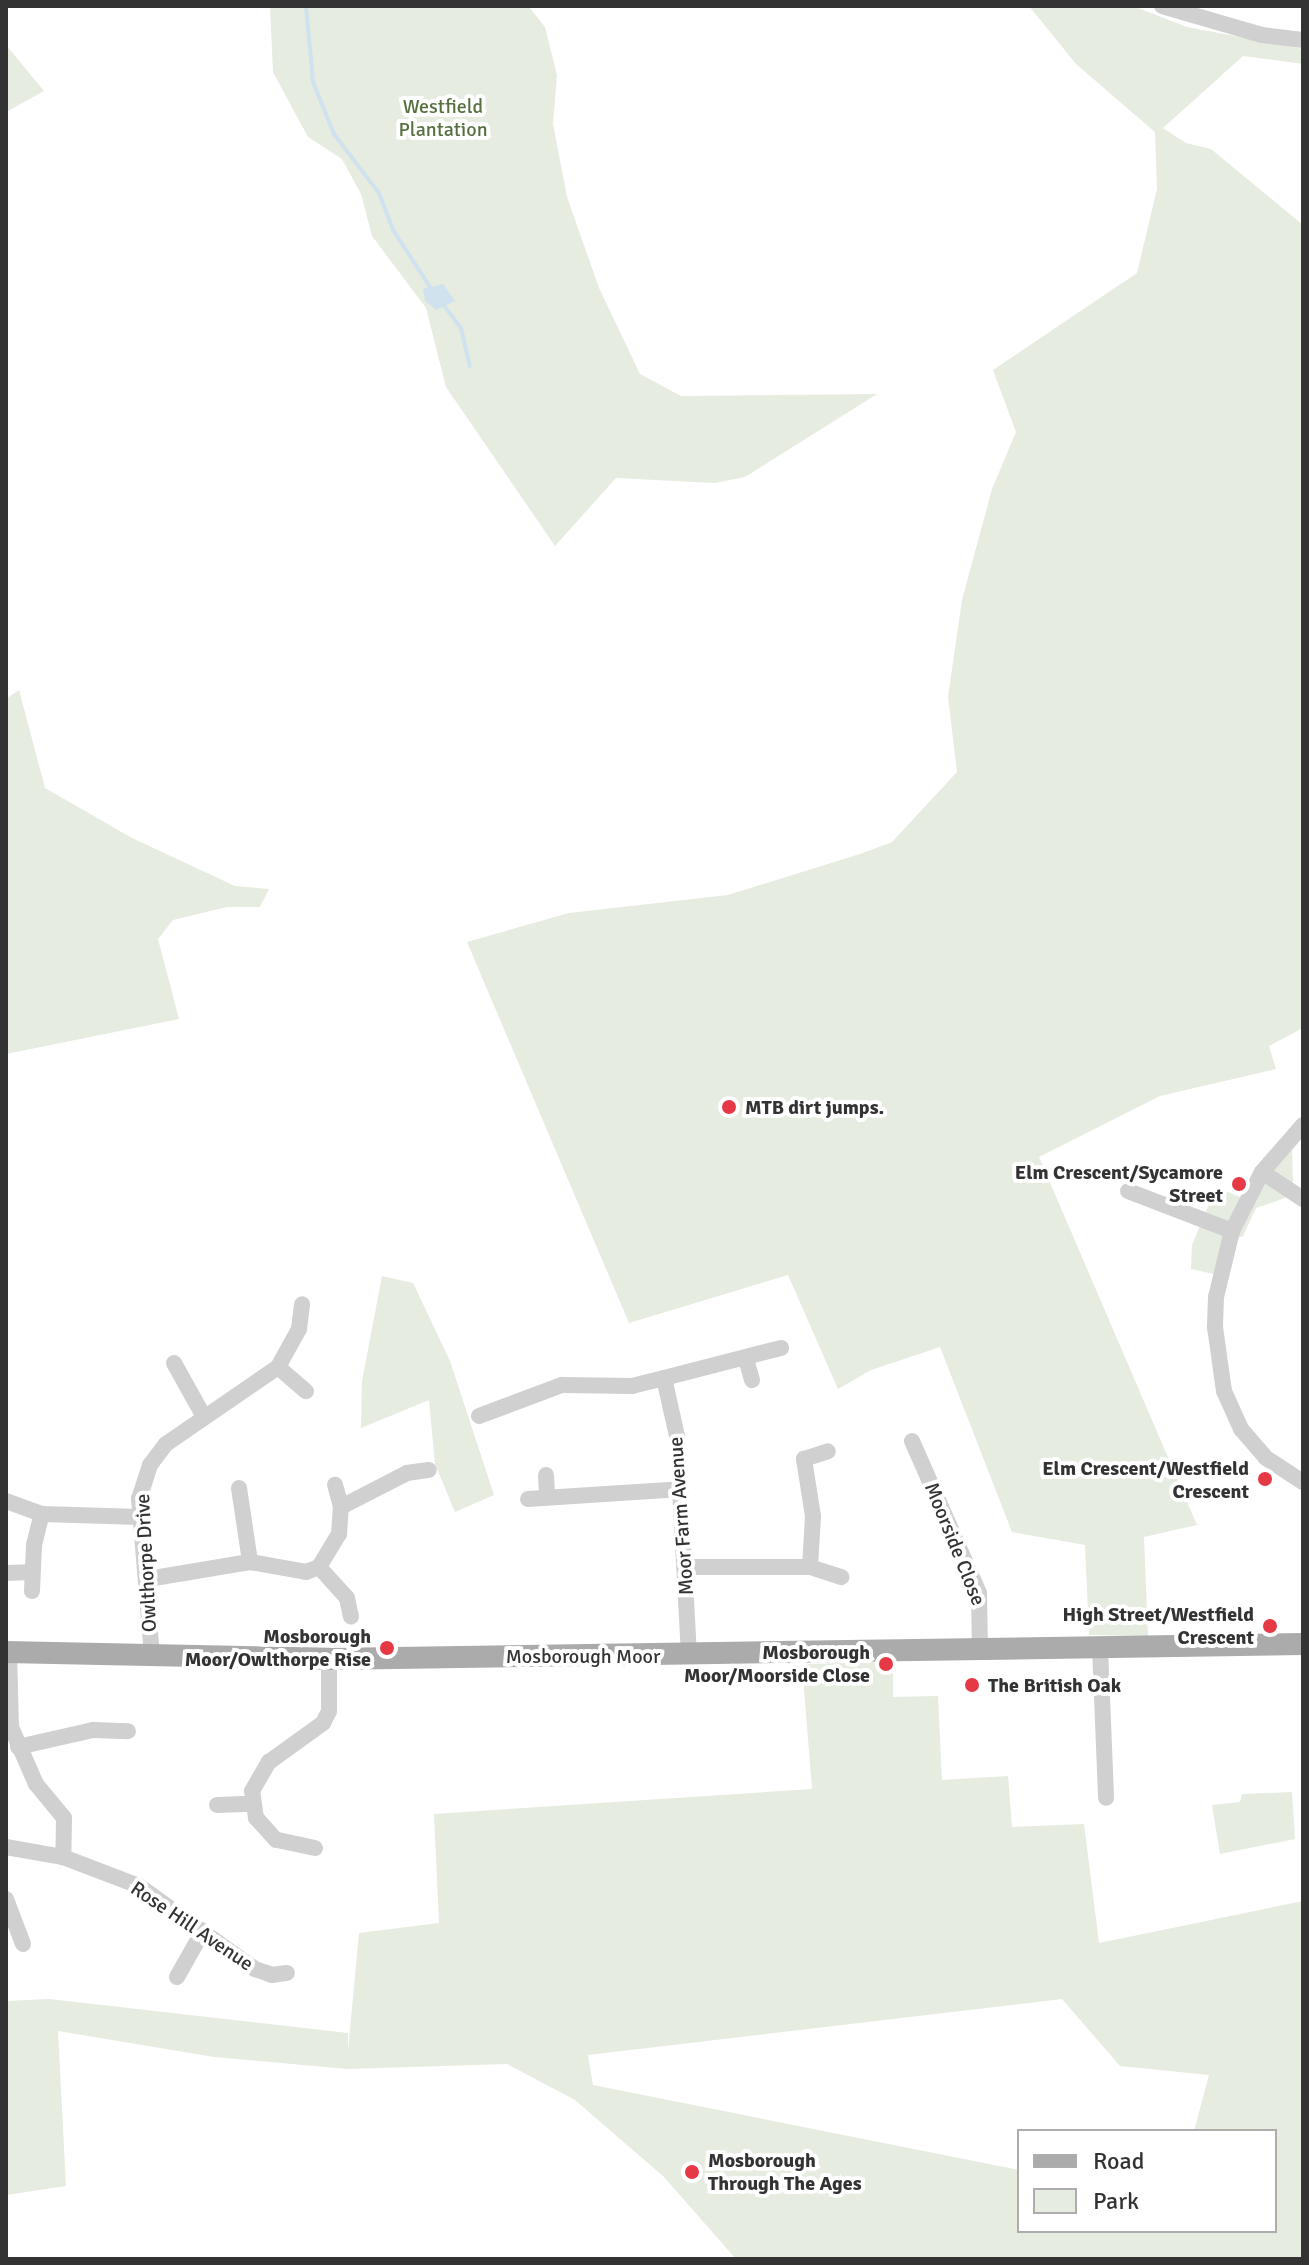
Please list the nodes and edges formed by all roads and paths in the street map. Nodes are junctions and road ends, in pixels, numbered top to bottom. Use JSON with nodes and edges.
{"nodes":[{"id":1,"x":1162,"y":6,"type":"edge"},
{"id":2,"x":1303,"y":40,"type":"edge"},
{"id":3,"x":1303,"y":1125,"type":"edge"},
{"id":4,"x":1262,"y":1172,"type":"junction"},
{"id":5,"x":1128,"y":1191,"type":"dead end"},
{"id":6,"x":1303,"y":1199,"type":"edge"},
{"id":7,"x":1232,"y":1231,"type":"junction"},
{"id":8,"x":302,"y":1304,"type":"dead end"},
{"id":9,"x":781,"y":1348,"type":"dead end"},
{"id":10,"x":746,"y":1359,"type":"junction"},
{"id":11,"x":174,"y":1363,"type":"dead end"},
{"id":12,"x":278,"y":1367,"type":"junction"},
{"id":13,"x":664,"y":1378,"type":"junction"},
{"id":14,"x":752,"y":1380,"type":"dead end"},
{"id":15,"x":306,"y":1391,"type":"dead end"},
{"id":16,"x":479,"y":1416,"type":"dead end"},
{"id":17,"x":204,"y":1417,"type":"junction"},
{"id":18,"x":912,"y":1441,"type":"dead end"},
{"id":19,"x":828,"y":1451,"type":"dead end"},
{"id":20,"x":429,"y":1470,"type":"dead end"},
{"id":21,"x":546,"y":1475,"type":"dead end"},
{"id":22,"x":1303,"y":1482,"type":"edge"},
{"id":23,"x":335,"y":1485,"type":"dead end"},
{"id":24,"x":239,"y":1488,"type":"dead end"},
{"id":25,"x":681,"y":1489,"type":"junction"},
{"id":26,"x":547,"y":1497,"type":"junction"},
{"id":27,"x":528,"y":1499,"type":"dead end"},
{"id":28,"x":6,"y":1501,"type":"edge"},
{"id":29,"x":341,"y":1507,"type":"junction"},
{"id":30,"x":42,"y":1514,"type":"junction"},
{"id":31,"x":140,"y":1517,"type":"junction"},
{"id":32,"x":250,"y":1562,"type":"junction"},
{"id":33,"x":319,"y":1567,"type":"junction"},
{"id":34,"x":687,"y":1567,"type":"junction"},
{"id":35,"x":810,"y":1567,"type":"junction"},
{"id":36,"x":31,"y":1572,"type":"junction"},
{"id":37,"x":6,"y":1573,"type":"edge"},
{"id":38,"x":841,"y":1577,"type":"dead end"},
{"id":39,"x":148,"y":1579,"type":"junction"},
{"id":40,"x":32,"y":1591,"type":"dead end"},
{"id":41,"x":351,"y":1617,"type":"dead end"},
{"id":42,"x":1303,"y":1644,"type":"edge"},
{"id":43,"x":1100,"y":1647,"type":"junction"},
{"id":44,"x":980,"y":1649,"type":"junction"},
{"id":45,"x":8,"y":1652,"type":"edge"},
{"id":46,"x":689,"y":1655,"type":"junction"},
{"id":47,"x":152,"y":1656,"type":"junction"},
{"id":48,"x":329,"y":1659,"type":"junction"},
{"id":49,"x":128,"y":1731,"type":"dead end"},
{"id":50,"x":13,"y":1738,"type":"edge"},
{"id":51,"x":1106,"y":1798,"type":"dead end"},
{"id":52,"x":251,"y":1804,"type":"junction"},
{"id":53,"x":217,"y":1805,"type":"dead end"},
{"id":54,"x":6,"y":1847,"type":"edge"},
{"id":55,"x":315,"y":1848,"type":"dead end"},
{"id":56,"x":63,"y":1857,"type":"junction"},
{"id":57,"x":6,"y":1899,"type":"edge"},
{"id":58,"x":203,"y":1931,"type":"junction"},
{"id":59,"x":23,"y":1944,"type":"dead end"},
{"id":60,"x":287,"y":1973,"type":"dead end"},
{"id":61,"x":177,"y":1977,"type":"dead end"}],
"edges":[{"from":1,"to":2,"type":"street"},
{"from":3,"to":4,"type":"street"},
{"from":4,"to":6,"type":"street"},
{"from":4,"to":7,"type":"street"},
{"from":5,"to":7,"type":"street"},
{"from":7,"to":22,"type":"street"},
{"from":8,"to":12,"type":"street","name":"Owlthorpe Drive"},
{"from":9,"to":10,"type":"street"},
{"from":10,"to":13,"type":"street"},
{"from":10,"to":14,"type":"street"},
{"from":11,"to":17,"type":"street"},
{"from":12,"to":15,"type":"street"},
{"from":12,"to":17,"type":"street","name":"Owlthorpe Drive"},
{"from":13,"to":16,"type":"street"},
{"from":13,"to":25,"type":"street","name":"Moor Farm Avenue"},
{"from":17,"to":31,"type":"street","name":"Owlthorpe Drive"},
{"from":18,"to":44,"type":"street","name":"Moorside Close"},
{"from":19,"to":35,"type":"street"},
{"from":20,"to":29,"type":"street"},
{"from":21,"to":26,"type":"street"},
{"from":23,"to":29,"type":"street"},
{"from":24,"to":32,"type":"street"},
{"from":25,"to":26,"type":"street"},
{"from":25,"to":34,"type":"street","name":"Moor Farm Avenue"},
{"from":26,"to":27,"type":"street"},
{"from":28,"to":30,"type":"street"},
{"from":29,"to":33,"type":"street"},
{"from":30,"to":31,"type":"street"},
{"from":30,"to":36,"type":"street"},
{"from":31,"to":39,"type":"street","name":"Owlthorpe Drive"},
{"from":32,"to":33,"type":"street"},
{"from":32,"to":39,"type":"street"},
{"from":33,"to":41,"type":"street"},
{"from":34,"to":35,"type":"street"},
{"from":34,"to":46,"type":"street","name":"Moor Farm Avenue"},
{"from":35,"to":38,"type":"street"},
{"from":36,"to":37,"type":"street"},
{"from":36,"to":40,"type":"street"},
{"from":39,"to":47,"type":"street","name":"Owlthorpe Drive"},
{"from":42,"to":43,"type":"main road","name":"Mosborough Moor"},
{"from":43,"to":44,"type":"main road","name":"Mosborough Moor"},
{"from":43,"to":51,"type":"street"},
{"from":44,"to":46,"type":"main road","name":"Mosborough Moor"},
{"from":45,"to":47,"type":"main road","name":"Mosborough Moor"},
{"from":45,"to":50,"type":"street"},
{"from":46,"to":48,"type":"main road","name":"Mosborough Moor"},
{"from":47,"to":48,"type":"main road","name":"Mosborough Moor"},
{"from":48,"to":52,"type":"street"},
{"from":49,"to":50,"type":"street"},
{"from":50,"to":56,"type":"street"},
{"from":52,"to":53,"type":"street"},
{"from":52,"to":55,"type":"street"},
{"from":54,"to":56,"type":"street","name":"Rose Hill Avenue"},
{"from":56,"to":58,"type":"street","name":"Rose Hill Avenue"},
{"from":57,"to":59,"type":"street"},
{"from":58,"to":60,"type":"street","name":"Rose Hill Avenue"},
{"from":58,"to":61,"type":"street"}]}
